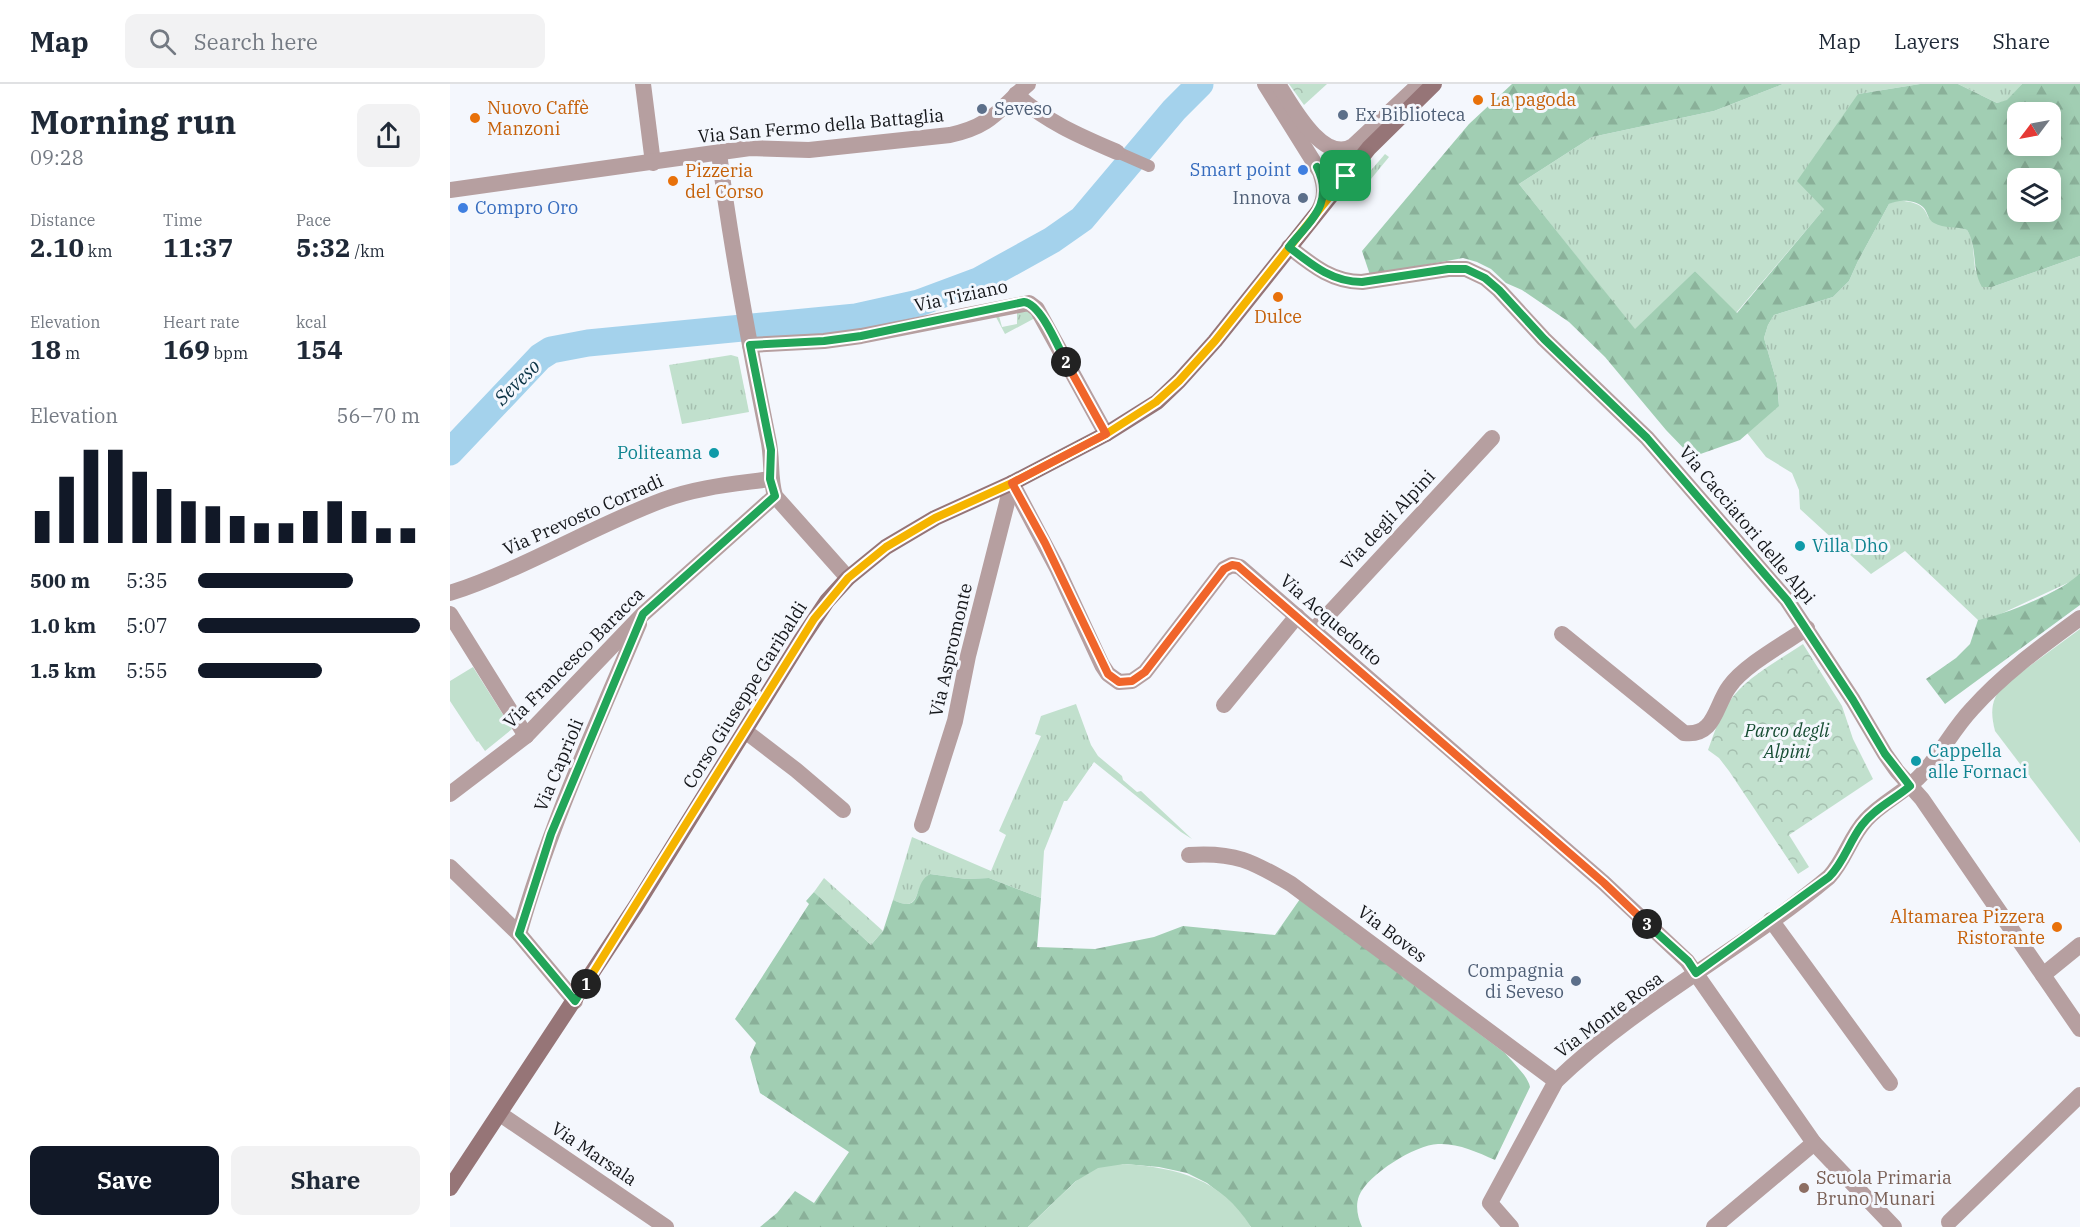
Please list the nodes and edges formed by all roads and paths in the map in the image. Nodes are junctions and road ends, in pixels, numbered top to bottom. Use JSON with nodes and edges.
{"nodes":[{"id":1,"x":643,"y":84,"type":"edge"},
{"id":2,"x":1265,"y":84,"type":"edge"},
{"id":3,"x":1278,"y":84,"type":"edge"},
{"id":4,"x":1424,"y":84,"type":"edge"},
{"id":5,"x":1434,"y":84,"type":"edge"},
{"id":6,"x":1022,"y":89,"type":"edge"},
{"id":7,"x":1333,"y":150,"type":"junction"},
{"id":8,"x":1117,"y":152,"type":"joint"},
{"id":9,"x":719,"y":153,"type":"junction"},
{"id":10,"x":653,"y":163,"type":"junction"},
{"id":11,"x":1149,"y":166,"type":"dead end"},
{"id":12,"x":1317,"y":167,"type":"junction"},
{"id":13,"x":1346,"y":176,"type":"junction"},
{"id":14,"x":450,"y":190,"type":"edge"},
{"id":15,"x":1317,"y":212,"type":"junction"},
{"id":16,"x":1289,"y":247,"type":"junction"},
{"id":17,"x":749,"y":341,"type":"junction"},
{"id":18,"x":1106,"y":434,"type":"junction"},
{"id":19,"x":1492,"y":438,"type":"dead end"},
{"id":20,"x":770,"y":479,"type":"junction"},
{"id":21,"x":1012,"y":483,"type":"junction"},
{"id":22,"x":775,"y":496,"type":"junction"},
{"id":23,"x":848,"y":578,"type":"junction"},
{"id":24,"x":450,"y":593,"type":"edge"},
{"id":25,"x":450,"y":614,"type":"edge"},
{"id":26,"x":643,"y":614,"type":"junction"},
{"id":27,"x":1297,"y":616,"type":"junction"},
{"id":28,"x":2080,"y":618,"type":"edge"},
{"id":29,"x":1807,"y":628,"type":"junction"},
{"id":30,"x":1314,"y":630,"type":"junction"},
{"id":31,"x":1562,"y":634,"type":"dead end"},
{"id":32,"x":1224,"y":705,"type":"dead end"},
{"id":33,"x":745,"y":731,"type":"junction"},
{"id":34,"x":526,"y":736,"type":"junction"},
{"id":35,"x":1910,"y":786,"type":"junction"},
{"id":36,"x":450,"y":794,"type":"edge"},
{"id":37,"x":843,"y":810,"type":"dead end"},
{"id":38,"x":922,"y":825,"type":"dead end"},
{"id":39,"x":1189,"y":855,"type":"dead end"},
{"id":40,"x":450,"y":867,"type":"edge"},
{"id":41,"x":1771,"y":920,"type":"junction"},
{"id":42,"x":519,"y":934,"type":"junction"},
{"id":43,"x":2080,"y":945,"type":"edge"},
{"id":44,"x":1696,"y":973,"type":"junction"},
{"id":45,"x":2043,"y":975,"type":"junction"},
{"id":46,"x":575,"y":1001,"type":"junction"},
{"id":47,"x":2080,"y":1029,"type":"edge"},
{"id":48,"x":1556,"y":1081,"type":"junction"},
{"id":49,"x":1890,"y":1083,"type":"dead end"},
{"id":50,"x":2080,"y":1095,"type":"edge"},
{"id":51,"x":500,"y":1114,"type":"junction"},
{"id":52,"x":1814,"y":1143,"type":"junction"},
{"id":53,"x":450,"y":1188,"type":"edge"},
{"id":54,"x":1948,"y":1222,"type":"dead end"},
{"id":55,"x":666,"y":1227,"type":"edge"},
{"id":56,"x":1511,"y":1227,"type":"edge"},
{"id":57,"x":1714,"y":1227,"type":"edge"},
{"id":58,"x":1894,"y":1227,"type":"edge"}],
"edges":[{"from":1,"to":10,"type":"street"},
{"from":2,"to":12,"type":"street"},
{"from":3,"to":7,"type":"street"},
{"from":4,"to":7,"type":"street"},
{"from":5,"to":13,"type":"main road","name":"Corso Giuseppe Garibaldi"},
{"from":6,"to":8,"type":"street"},
{"from":6,"to":9,"type":"street","name":"Via San Fermo della Battaglia"},
{"from":7,"to":13,"type":"street"},
{"from":8,"to":11,"type":"street"},
{"from":9,"to":10,"type":"street","name":"Via San Fermo della Battaglia"},
{"from":9,"to":17,"type":"street"},
{"from":10,"to":14,"type":"street","name":"Via San Fermo della Battaglia"},
{"from":12,"to":13,"type":"street"},
{"from":12,"to":15,"type":"street"},
{"from":13,"to":15,"type":"main road","name":"Corso Giuseppe Garibaldi"},
{"from":15,"to":16,"type":"main road","name":"Corso Giuseppe Garibaldi"},
{"from":16,"to":18,"type":"main road","name":"Corso Giuseppe Garibaldi"},
{"from":16,"to":29,"type":"street","name":"Via Cacciatori delle Alpi"},
{"from":17,"to":18,"type":"street","name":"Via Tiziano"},
{"from":17,"to":20,"type":"street"},
{"from":18,"to":21,"type":"main road","name":"Corso Giuseppe Garibaldi"},
{"from":19,"to":30,"type":"street","name":"Via degli Alpini"},
{"from":20,"to":22,"type":"street"},
{"from":20,"to":24,"type":"street","name":"Via Prevosto Corradi"},
{"from":21,"to":23,"type":"main road","name":"Corso Giuseppe Garibaldi"},
{"from":21,"to":27,"type":"street","name":"Via Acquedotto"},
{"from":21,"to":38,"type":"street","name":"Via Aspromonte"},
{"from":22,"to":23,"type":"street"},
{"from":22,"to":26,"type":"street","name":"Via Francesco Baracca"},
{"from":23,"to":33,"type":"main road","name":"Corso Giuseppe Garibaldi"},
{"from":25,"to":34,"type":"street"},
{"from":26,"to":34,"type":"street","name":"Via Francesco Baracca"},
{"from":26,"to":42,"type":"street","name":"Via Caprioli"},
{"from":27,"to":30,"type":"street","name":"Via Acquedotto"},
{"from":27,"to":32,"type":"street"},
{"from":28,"to":35,"type":"street","name":"Via Monte Rosa"},
{"from":29,"to":31,"type":"street"},
{"from":29,"to":35,"type":"street","name":"Via Cacciatori delle Alpi"},
{"from":30,"to":44,"type":"street","name":"Via Acquedotto"},
{"from":33,"to":37,"type":"street"},
{"from":33,"to":46,"type":"main road","name":"Corso Giuseppe Garibaldi"},
{"from":34,"to":36,"type":"street","name":"Via Francesco Baracca"},
{"from":35,"to":41,"type":"street","name":"Via Monte Rosa"},
{"from":35,"to":45,"type":"street","name":"Via Cacciatori delle Alpi"},
{"from":39,"to":48,"type":"street","name":"Via Boves"},
{"from":40,"to":42,"type":"street"},
{"from":41,"to":44,"type":"street","name":"Via Monte Rosa"},
{"from":41,"to":49,"type":"street"},
{"from":42,"to":46,"type":"street"},
{"from":43,"to":45,"type":"street"},
{"from":44,"to":48,"type":"street","name":"Via Monte Rosa"},
{"from":44,"to":52,"type":"street","name":"Via Acquedotto"},
{"from":45,"to":47,"type":"street","name":"Via Cacciatori delle Alpi"},
{"from":46,"to":51,"type":"main road","name":"Corso Giuseppe Garibaldi"},
{"from":48,"to":56,"type":"street","name":"Via Monte Rosa"},
{"from":50,"to":54,"type":"street"},
{"from":51,"to":53,"type":"main road","name":"Corso Giuseppe Garibaldi"},
{"from":51,"to":55,"type":"street","name":"Via Marsala"},
{"from":52,"to":57,"type":"street"},
{"from":52,"to":58,"type":"street","name":"Via Acquedotto"}]}
